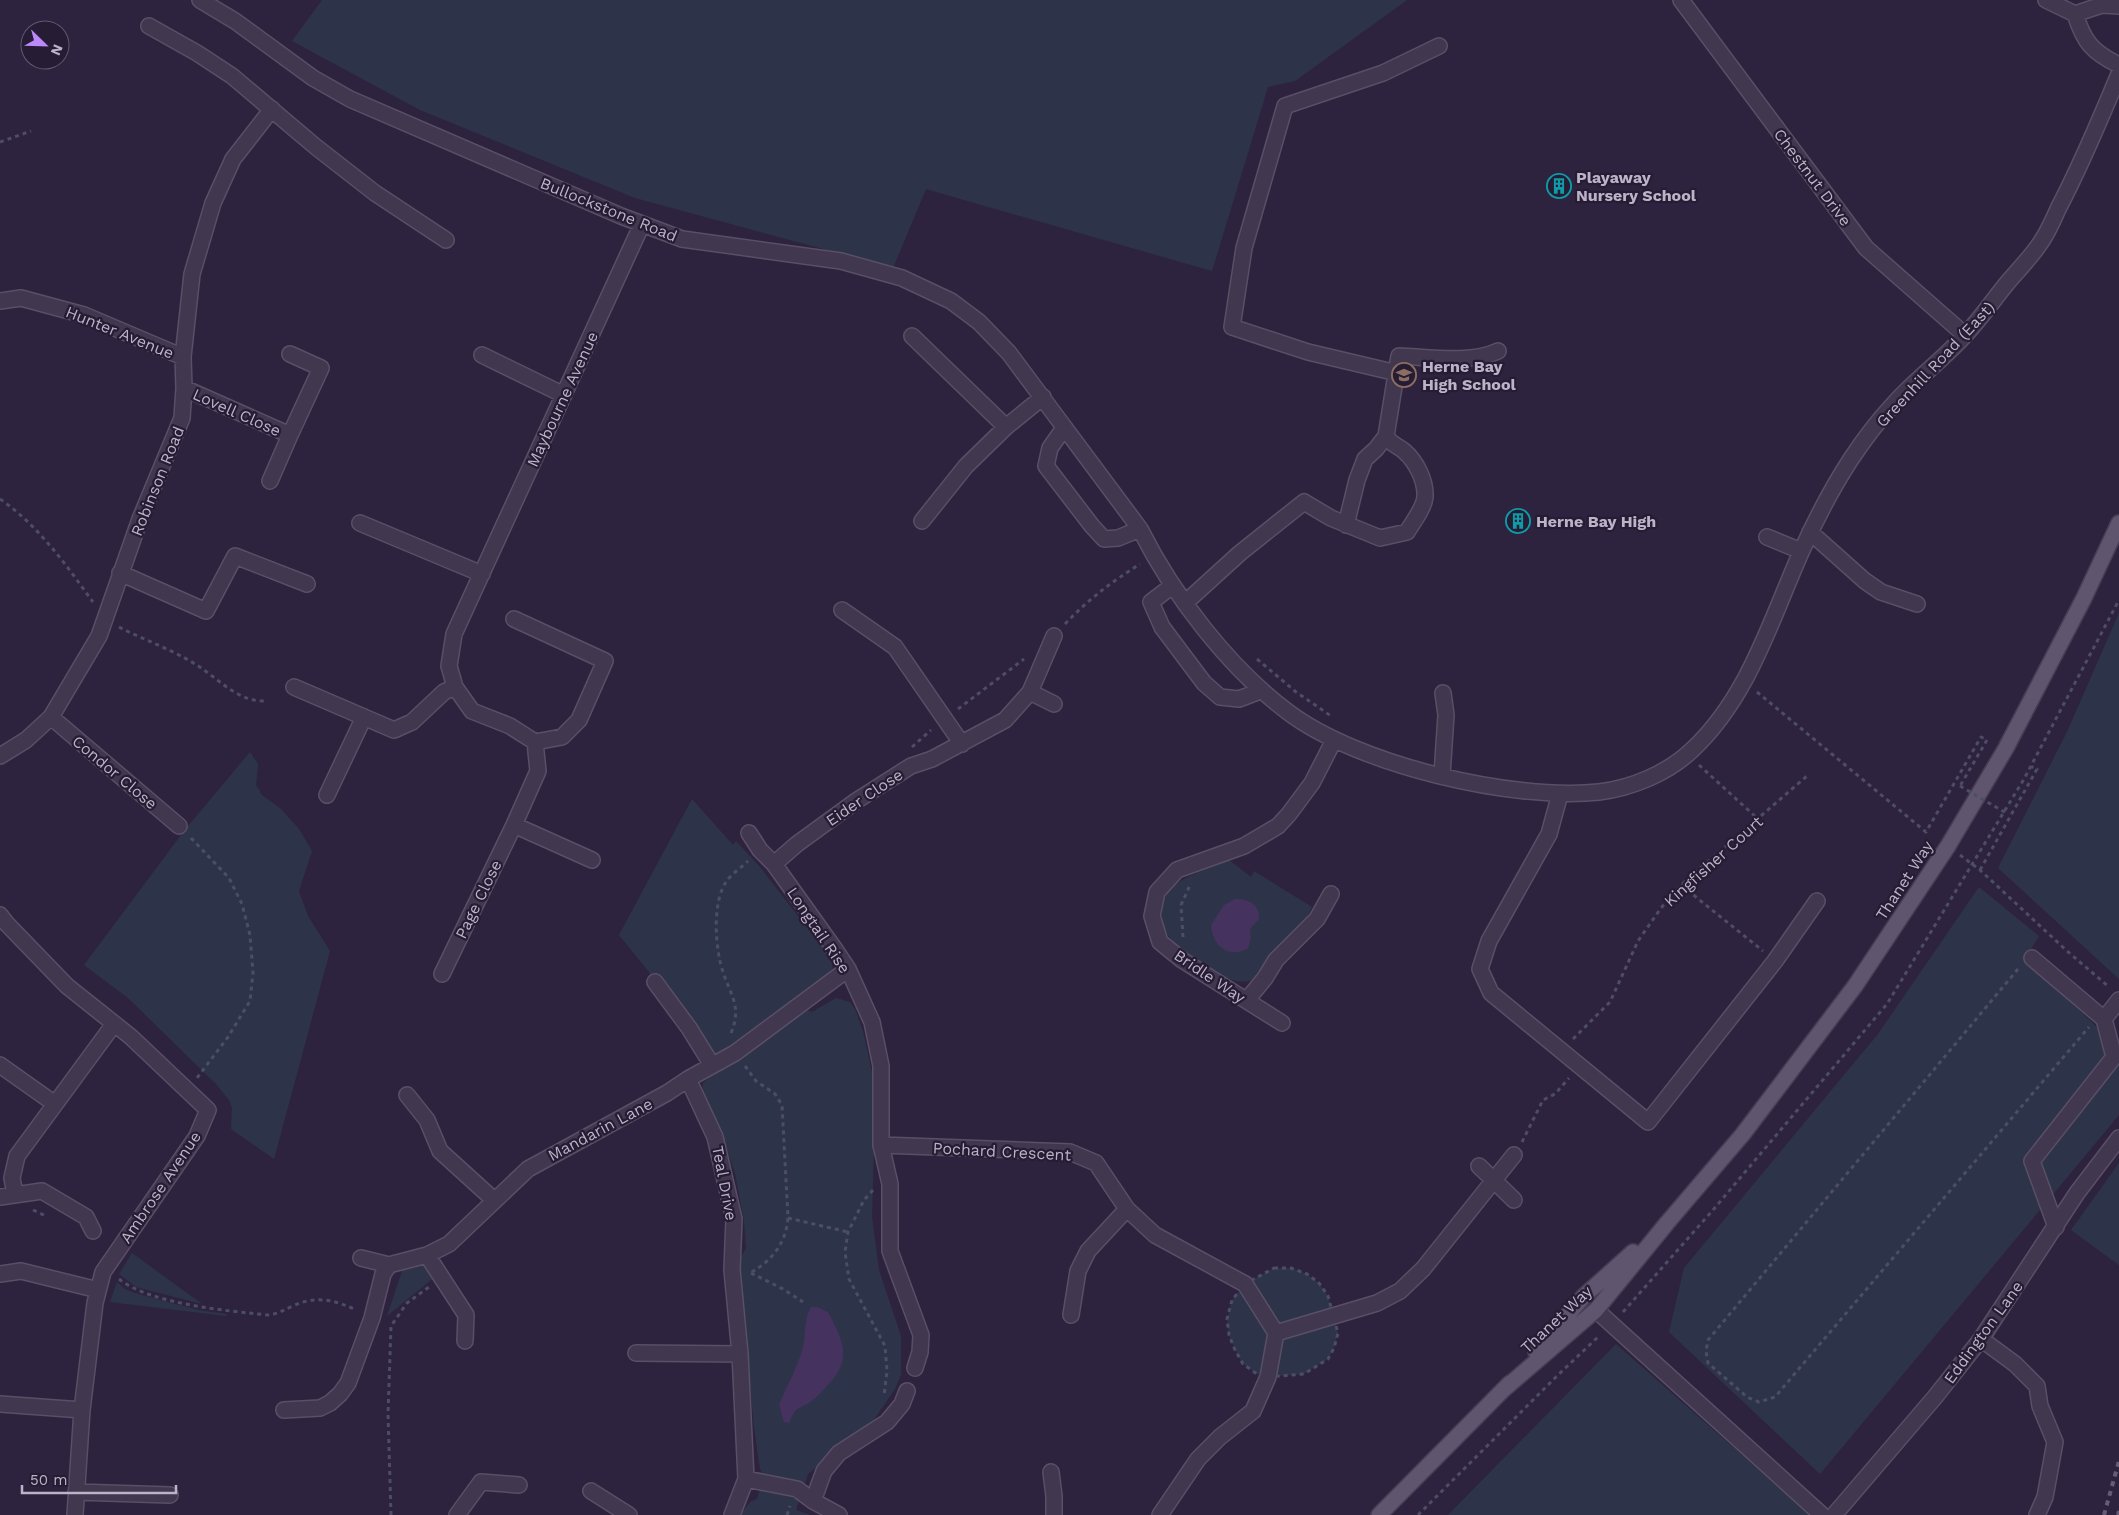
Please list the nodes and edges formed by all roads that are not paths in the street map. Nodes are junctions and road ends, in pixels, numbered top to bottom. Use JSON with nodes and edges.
{"nodes":[{"id":1,"x":200,"y":0,"type":"edge"},
{"id":2,"x":1681,"y":0,"type":"edge"},
{"id":3,"x":2046,"y":0,"type":"edge"},
{"id":4,"x":2119,"y":6,"type":"edge"},
{"id":5,"x":2075,"y":14,"type":"junction"},
{"id":6,"x":149,"y":26,"type":"dead end"},
{"id":7,"x":1439,"y":46,"type":"dead end"},
{"id":8,"x":2119,"y":65,"type":"edge"},
{"id":9,"x":2119,"y":74,"type":"edge"},
{"id":10,"x":272,"y":109,"type":"junction"},
{"id":11,"x":642,"y":224,"type":"junction"},
{"id":12,"x":446,"y":240,"type":"dead end"},
{"id":13,"x":0,"y":301,"type":"edge"},
{"id":14,"x":1966,"y":335,"type":"junction"},
{"id":15,"x":912,"y":336,"type":"dead end"},
{"id":16,"x":1498,"y":351,"type":"dead end"},
{"id":17,"x":290,"y":354,"type":"dead end"},
{"id":18,"x":482,"y":355,"type":"dead end"},
{"id":19,"x":183,"y":357,"type":"junction"},
{"id":20,"x":1397,"y":373,"type":"junction"},
{"id":21,"x":184,"y":388,"type":"junction"},
{"id":22,"x":564,"y":395,"type":"junction"},
{"id":23,"x":1044,"y":397,"type":"junction"},
{"id":24,"x":1006,"y":427,"type":"junction"},
{"id":25,"x":1064,"y":428,"type":"junction"},
{"id":26,"x":290,"y":435,"type":"junction"},
{"id":27,"x":1386,"y":436,"type":"junction"},
{"id":28,"x":270,"y":481,"type":"dead end"},
{"id":29,"x":922,"y":521,"type":"dead end"},
{"id":30,"x":360,"y":523,"type":"dead end"},
{"id":31,"x":2119,"y":523,"type":"edge"},
{"id":32,"x":1346,"y":525,"type":"junction"},
{"id":33,"x":1140,"y":529,"type":"junction"},
{"id":34,"x":1810,"y":532,"type":"junction"},
{"id":35,"x":1767,"y":537,"type":"dead end"},
{"id":36,"x":1802,"y":550,"type":"junction"},
{"id":37,"x":120,"y":573,"type":"junction"},
{"id":38,"x":482,"y":574,"type":"junction"},
{"id":39,"x":307,"y":584,"type":"dead end"},
{"id":40,"x":1172,"y":586,"type":"junction"},
{"id":41,"x":1185,"y":602,"type":"junction"},
{"id":42,"x":1917,"y":604,"type":"dead end"},
{"id":43,"x":842,"y":610,"type":"dead end"},
{"id":44,"x":514,"y":619,"type":"dead end"},
{"id":45,"x":1054,"y":636,"type":"road end"},
{"id":46,"x":294,"y":687,"type":"dead end"},
{"id":47,"x":455,"y":687,"type":"junction"},
{"id":48,"x":1260,"y":691,"type":"junction"},
{"id":49,"x":1030,"y":692,"type":"junction"},
{"id":50,"x":1443,"y":693,"type":"dead end"},
{"id":51,"x":1054,"y":704,"type":"dead end"},
{"id":52,"x":50,"y":717,"type":"junction"},
{"id":53,"x":364,"y":718,"type":"junction"},
{"id":54,"x":1334,"y":740,"type":"junction"},
{"id":55,"x":535,"y":742,"type":"junction"},
{"id":56,"x":962,"y":744,"type":"junction"},
{"id":57,"x":1688,"y":754,"type":"joint"},
{"id":58,"x":0,"y":756,"type":"edge"},
{"id":59,"x":1442,"y":775,"type":"junction"},
{"id":60,"x":1560,"y":794,"type":"junction"},
{"id":61,"x":327,"y":795,"type":"dead end"},
{"id":62,"x":514,"y":825,"type":"junction"},
{"id":63,"x":179,"y":826,"type":"road end"},
{"id":64,"x":749,"y":833,"type":"dead end"},
{"id":65,"x":592,"y":860,"type":"dead end"},
{"id":66,"x":774,"y":864,"type":"junction"},
{"id":67,"x":1331,"y":894,"type":"dead end"},
{"id":68,"x":1817,"y":900,"type":"dead end"},
{"id":69,"x":0,"y":914,"type":"edge"},
{"id":70,"x":2032,"y":958,"type":"road end"},
{"id":71,"x":848,"y":970,"type":"junction"},
{"id":72,"x":442,"y":974,"type":"dead end"},
{"id":73,"x":655,"y":982,"type":"dead end"},
{"id":74,"x":2117,"y":996,"type":"edge"},
{"id":75,"x":1247,"y":1000,"type":"junction"},
{"id":76,"x":2101,"y":1017,"type":"junction"},
{"id":77,"x":1282,"y":1023,"type":"dead end"},
{"id":78,"x":114,"y":1024,"type":"junction"},
{"id":79,"x":0,"y":1065,"type":"edge"},
{"id":80,"x":712,"y":1065,"type":"junction"},
{"id":81,"x":688,"y":1079,"type":"junction"},
{"id":82,"x":407,"y":1095,"type":"dead end"},
{"id":83,"x":56,"y":1104,"type":"junction"},
{"id":84,"x":2119,"y":1138,"type":"edge"},
{"id":85,"x":882,"y":1145,"type":"junction"},
{"id":86,"x":1514,"y":1155,"type":"road end"},
{"id":87,"x":1479,"y":1166,"type":"dead end"},
{"id":88,"x":1495,"y":1181,"type":"junction"},
{"id":89,"x":7,"y":1196,"type":"edge"},
{"id":90,"x":494,"y":1200,"type":"junction"},
{"id":91,"x":1514,"y":1200,"type":"dead end"},
{"id":92,"x":1127,"y":1209,"type":"junction"},
{"id":93,"x":1667,"y":1222,"type":"junction"},
{"id":94,"x":2056,"y":1227,"type":"junction"},
{"id":95,"x":93,"y":1231,"type":"dead end"},
{"id":96,"x":427,"y":1255,"type":"junction"},
{"id":97,"x":361,"y":1258,"type":"dead end"},
{"id":98,"x":389,"y":1265,"type":"junction"},
{"id":99,"x":0,"y":1274,"type":"edge"},
{"id":100,"x":98,"y":1290,"type":"junction"},
{"id":101,"x":1596,"y":1310,"type":"junction"},
{"id":102,"x":1071,"y":1315,"type":"dead end"},
{"id":103,"x":1276,"y":1333,"type":"junction"},
{"id":104,"x":1981,"y":1339,"type":"junction"},
{"id":105,"x":466,"y":1341,"type":"dead end"},
{"id":106,"x":636,"y":1353,"type":"dead end"},
{"id":107,"x":740,"y":1354,"type":"junction"},
{"id":108,"x":915,"y":1368,"type":"dead end"},
{"id":109,"x":1503,"y":1390,"type":"junction"},
{"id":110,"x":907,"y":1391,"type":"dead end"},
{"id":111,"x":0,"y":1404,"type":"edge"},
{"id":112,"x":82,"y":1410,"type":"junction"},
{"id":113,"x":284,"y":1410,"type":"dead end"},
{"id":114,"x":1051,"y":1472,"type":"dead end"},
{"id":115,"x":746,"y":1479,"type":"junction"},
{"id":116,"x":519,"y":1485,"type":"dead end"},
{"id":117,"x":591,"y":1491,"type":"dead end"},
{"id":118,"x":76,"y":1492,"type":"junction"},
{"id":119,"x":170,"y":1495,"type":"dead end"},
{"id":120,"x":813,"y":1501,"type":"junction"},
{"id":121,"x":75,"y":1515,"type":"edge"},
{"id":122,"x":457,"y":1515,"type":"edge"},
{"id":123,"x":629,"y":1515,"type":"edge"},
{"id":124,"x":732,"y":1515,"type":"edge"},
{"id":125,"x":840,"y":1515,"type":"edge"},
{"id":126,"x":1054,"y":1515,"type":"edge"},
{"id":127,"x":1160,"y":1515,"type":"edge"},
{"id":128,"x":1379,"y":1515,"type":"edge"},
{"id":129,"x":1822,"y":1515,"type":"edge"},
{"id":130,"x":1834,"y":1515,"type":"edge"},
{"id":131,"x":2037,"y":1515,"type":"edge"}],
"edges":[{"from":1,"to":11,"type":"street","name":"Bullockstone Road"},
{"from":2,"to":14,"type":"street","name":"Chestnut Drive"},
{"from":3,"to":5,"type":"street"},
{"from":4,"to":5,"type":"street"},
{"from":5,"to":8,"type":"street"},
{"from":6,"to":10,"type":"street"},
{"from":7,"to":20,"type":"street"},
{"from":9,"to":14,"type":"street","name":"Greenhill Road (East)"},
{"from":10,"to":12,"type":"street"},
{"from":10,"to":19,"type":"street","name":"Hunter Avenue"},
{"from":11,"to":22,"type":"street","name":"Maybourne Avenue"},
{"from":11,"to":23,"type":"street","name":"Bullockstone Road"},
{"from":13,"to":19,"type":"street","name":"Hunter Avenue"},
{"from":14,"to":34,"type":"street","name":"Greenhill Road (East)"},
{"from":15,"to":24,"type":"street"},
{"from":16,"to":20,"type":"street"},
{"from":17,"to":26,"type":"street","name":"Lovell Close"},
{"from":18,"to":22,"type":"street"},
{"from":19,"to":21,"type":"street","name":"Robinson Road"},
{"from":20,"to":27,"type":"street"},
{"from":21,"to":26,"type":"street","name":"Lovell Close"},
{"from":21,"to":37,"type":"street","name":"Robinson Road"},
{"from":22,"to":38,"type":"street","name":"Maybourne Avenue"},
{"from":23,"to":24,"type":"street"},
{"from":23,"to":25,"type":"street","name":"Bullockstone Road"},
{"from":24,"to":29,"type":"street"},
{"from":25,"to":33,"type":"street","name":"Bullockstone Road"},
{"from":25,"to":33,"type":"street"},
{"from":26,"to":28,"type":"street","name":"Lovell Close"},
{"from":27,"to":32,"type":"street"},
{"from":27,"to":32,"type":"street"},
{"from":30,"to":38,"type":"street"},
{"from":31,"to":93,"type":"main road","name":"Thanet Way"},
{"from":32,"to":41,"type":"street"},
{"from":33,"to":40,"type":"street","name":"Bullockstone Road"},
{"from":34,"to":36,"type":"street","name":"Greenhill Road (East)"},
{"from":34,"to":42,"type":"street"},
{"from":35,"to":36,"type":"street"},
{"from":36,"to":57,"type":"street","name":"Greenhill Road (East)"},
{"from":37,"to":39,"type":"street"},
{"from":37,"to":52,"type":"street","name":"Robinson Road"},
{"from":38,"to":47,"type":"street","name":"Maybourne Avenue"},
{"from":40,"to":41,"type":"street","name":"Bullockstone Road"},
{"from":40,"to":48,"type":"street"},
{"from":41,"to":48,"type":"street","name":"Bullockstone Road"},
{"from":43,"to":56,"type":"street"},
{"from":44,"to":55,"type":"street"},
{"from":45,"to":49,"type":"street","name":"Eider Close"},
{"from":46,"to":53,"type":"street"},
{"from":47,"to":53,"type":"street"},
{"from":47,"to":55,"type":"street","name":"Maybourne Avenue"},
{"from":48,"to":54,"type":"street","name":"Bullockstone Road"},
{"from":49,"to":51,"type":"street"},
{"from":49,"to":56,"type":"street","name":"Eider Close"},
{"from":50,"to":59,"type":"street"},
{"from":52,"to":58,"type":"street"},
{"from":52,"to":63,"type":"street","name":"Condor Close"},
{"from":53,"to":61,"type":"street"},
{"from":54,"to":59,"type":"street","name":"Bullockstone Road"},
{"from":54,"to":75,"type":"street","name":"Bridle Way"},
{"from":55,"to":62,"type":"street"},
{"from":56,"to":66,"type":"street","name":"Eider Close"},
{"from":57,"to":60,"type":"street","name":"Bullockstone Road"},
{"from":59,"to":60,"type":"street","name":"Bullockstone Road"},
{"from":60,"to":68,"type":"street"},
{"from":62,"to":65,"type":"street"},
{"from":62,"to":72,"type":"street","name":"Page Close"},
{"from":64,"to":66,"type":"street","name":"Longtail Rise"},
{"from":66,"to":71,"type":"street","name":"Longtail Rise"},
{"from":67,"to":75,"type":"street"},
{"from":69,"to":78,"type":"street","name":"Ambrose Avenue"},
{"from":70,"to":76,"type":"street"},
{"from":71,"to":80,"type":"street","name":"Mandarin Lane"},
{"from":71,"to":85,"type":"street","name":"Longtail Rise"},
{"from":73,"to":80,"type":"street"},
{"from":74,"to":76,"type":"street"},
{"from":75,"to":77,"type":"street","name":"Bridle Way"},
{"from":76,"to":94,"type":"street"},
{"from":78,"to":83,"type":"street"},
{"from":78,"to":100,"type":"street","name":"Ambrose Avenue"},
{"from":79,"to":83,"type":"street"},
{"from":80,"to":81,"type":"street","name":"Mandarin Lane"},
{"from":81,"to":90,"type":"street","name":"Mandarin Lane"},
{"from":81,"to":107,"type":"street","name":"Teal Drive"},
{"from":82,"to":90,"type":"street"},
{"from":83,"to":89,"type":"street"},
{"from":84,"to":94,"type":"street","name":"Eddington Lane"},
{"from":85,"to":92,"type":"street","name":"Pochard Crescent"},
{"from":85,"to":108,"type":"street","name":"Longtail Rise"},
{"from":86,"to":88,"type":"street"},
{"from":87,"to":88,"type":"street"},
{"from":88,"to":91,"type":"street"},
{"from":88,"to":103,"type":"street"},
{"from":89,"to":95,"type":"street"},
{"from":90,"to":96,"type":"street","name":"Mandarin Lane"},
{"from":92,"to":102,"type":"street"},
{"from":92,"to":103,"type":"street","name":"Pochard Crescent"},
{"from":93,"to":101,"type":"main road","name":"Thanet Way"},
{"from":93,"to":109,"type":"main road","name":"Thanet Way"},
{"from":94,"to":104,"type":"street","name":"Eddington Lane"},
{"from":96,"to":98,"type":"street","name":"Mandarin Lane"},
{"from":96,"to":105,"type":"street"},
{"from":97,"to":98,"type":"street","name":"Mandarin Lane"},
{"from":98,"to":113,"type":"street"},
{"from":99,"to":100,"type":"street"},
{"from":100,"to":112,"type":"street","name":"Ambrose Avenue"},
{"from":101,"to":109,"type":"main road","name":"Thanet Way"},
{"from":101,"to":129,"type":"street"},
{"from":103,"to":127,"type":"street"},
{"from":104,"to":130,"type":"street","name":"Eddington Lane"},
{"from":104,"to":131,"type":"street"},
{"from":106,"to":107,"type":"street"},
{"from":107,"to":115,"type":"street","name":"Teal Drive"},
{"from":109,"to":128,"type":"main road","name":"Thanet Way"},
{"from":110,"to":120,"type":"street"},
{"from":111,"to":112,"type":"street"},
{"from":112,"to":118,"type":"street","name":"Ambrose Avenue"},
{"from":114,"to":126,"type":"street"},
{"from":115,"to":120,"type":"street"},
{"from":115,"to":124,"type":"street","name":"Teal Drive"},
{"from":116,"to":122,"type":"street"},
{"from":117,"to":123,"type":"street"},
{"from":118,"to":119,"type":"street"},
{"from":118,"to":121,"type":"street","name":"Ambrose Avenue"},
{"from":120,"to":125,"type":"street"}]}
